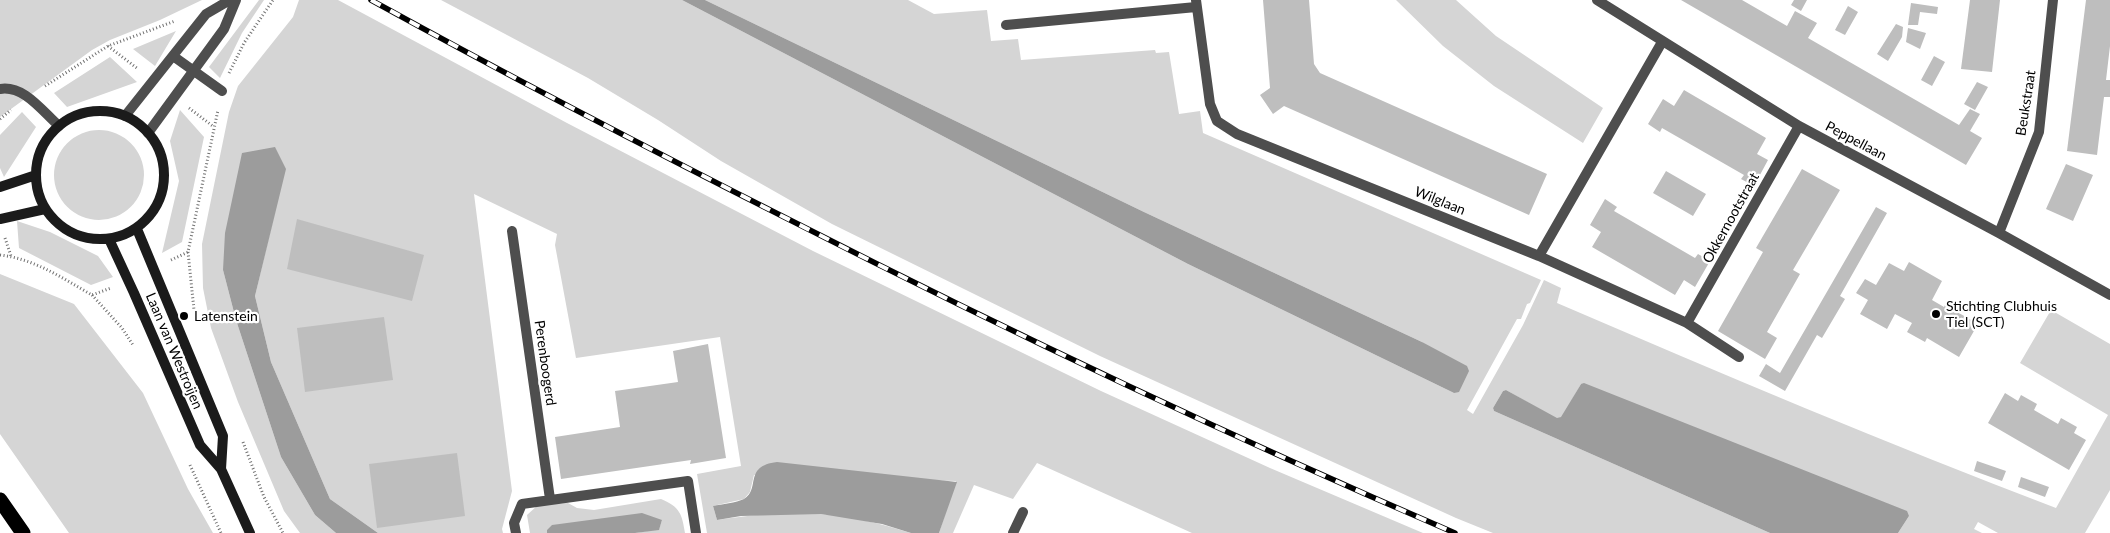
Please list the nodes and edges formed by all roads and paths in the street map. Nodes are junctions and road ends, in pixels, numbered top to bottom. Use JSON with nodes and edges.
{"nodes":[{"id":1,"x":230,"y":0,"type":"edge"},
{"id":2,"x":236,"y":0,"type":"edge"},
{"id":3,"x":272,"y":0,"type":"edge"},
{"id":4,"x":1597,"y":0,"type":"edge"},
{"id":5,"x":2053,"y":0,"type":"edge"},
{"id":6,"x":1196,"y":4,"type":"edge"},
{"id":7,"x":206,"y":14,"type":"junction"},
{"id":8,"x":1006,"y":25,"type":"dead end"},
{"id":9,"x":1662,"y":42,"type":"junction"},
{"id":10,"x":173,"y":56,"type":"junction"},
{"id":11,"x":194,"y":71,"type":"junction"},
{"id":12,"x":0,"y":89,"type":"edge"},
{"id":13,"x":222,"y":91,"type":"junction"},
{"id":14,"x":28,"y":96,"type":"junction"},
{"id":15,"x":125,"y":116,"type":"junction"},
{"id":16,"x":0,"y":119,"type":"edge"},
{"id":17,"x":59,"y":126,"type":"junction"},
{"id":18,"x":1799,"y":126,"type":"junction"},
{"id":19,"x":214,"y":127,"type":"dead end"},
{"id":20,"x":148,"y":133,"type":"junction"},
{"id":21,"x":36,"y":175,"type":"junction"},
{"id":22,"x":0,"y":187,"type":"edge"},
{"id":23,"x":45,"y":210,"type":"junction"},
{"id":24,"x":0,"y":219,"type":"edge"},
{"id":25,"x":137,"y":229,"type":"junction"},
{"id":26,"x":512,"y":231,"type":"dead end"},
{"id":27,"x":1999,"y":233,"type":"junction"},
{"id":28,"x":109,"y":239,"type":"junction"},
{"id":29,"x":0,"y":255,"type":"edge"},
{"id":30,"x":10,"y":256,"type":"dead end"},
{"id":31,"x":1539,"y":256,"type":"junction"},
{"id":32,"x":2110,"y":295,"type":"edge"},
{"id":33,"x":1687,"y":324,"type":"junction"},
{"id":34,"x":1739,"y":357,"type":"dead end"},
{"id":35,"x":221,"y":469,"type":"junction"},
{"id":36,"x":550,"y":499,"type":"junction"},
{"id":37,"x":0,"y":500,"type":"edge"},
{"id":38,"x":1023,"y":512,"type":"dead end"},
{"id":39,"x":23,"y":533,"type":"edge"},
{"id":40,"x":250,"y":533,"type":"edge"},
{"id":41,"x":516,"y":533,"type":"edge"},
{"id":42,"x":696,"y":533,"type":"edge"},
{"id":43,"x":1014,"y":533,"type":"edge"}],
"edges":[{"from":1,"to":7,"type":"street"},
{"from":2,"to":11,"type":"street"},
{"from":3,"to":13,"type":"path"},
{"from":4,"to":9,"type":"street","name":"Peppellaan"},
{"from":5,"to":27,"type":"street","name":"Beukstraat"},
{"from":6,"to":8,"type":"street"},
{"from":6,"to":31,"type":"street","name":"Wilglaan"},
{"from":7,"to":10,"type":"street"},
{"from":7,"to":14,"type":"path"},
{"from":9,"to":18,"type":"street","name":"Peppellaan"},
{"from":9,"to":31,"type":"street"},
{"from":10,"to":11,"type":"street"},
{"from":10,"to":15,"type":"street"},
{"from":11,"to":13,"type":"street"},
{"from":11,"to":20,"type":"street"},
{"from":12,"to":14,"type":"street"},
{"from":13,"to":19,"type":"path"},
{"from":14,"to":16,"type":"path"},
{"from":14,"to":17,"type":"street"},
{"from":15,"to":17,"type":"street"},
{"from":15,"to":20,"type":"street"},
{"from":17,"to":21,"type":"street"},
{"from":18,"to":27,"type":"street","name":"Peppellaan"},
{"from":18,"to":33,"type":"street","name":"Okkernootstraat"},
{"from":20,"to":25,"type":"street"},
{"from":21,"to":22,"type":"street"},
{"from":21,"to":23,"type":"street"},
{"from":23,"to":24,"type":"street"},
{"from":23,"to":28,"type":"street"},
{"from":25,"to":28,"type":"street"},
{"from":25,"to":35,"type":"street","name":"Laan van Westroijen"},
{"from":26,"to":36,"type":"street","name":"Perenboogerd"},
{"from":27,"to":32,"type":"street","name":"Peppellaan"},
{"from":28,"to":35,"type":"street","name":"Laan van Westroijen"},
{"from":29,"to":30,"type":"path"},
{"from":31,"to":33,"type":"street"},
{"from":33,"to":34,"type":"street"},
{"from":35,"to":40,"type":"street","name":"Laan van Westroijen"},
{"from":36,"to":41,"type":"street"},
{"from":36,"to":42,"type":"street"},
{"from":37,"to":39,"type":"highway"},
{"from":38,"to":43,"type":"street"}]}
